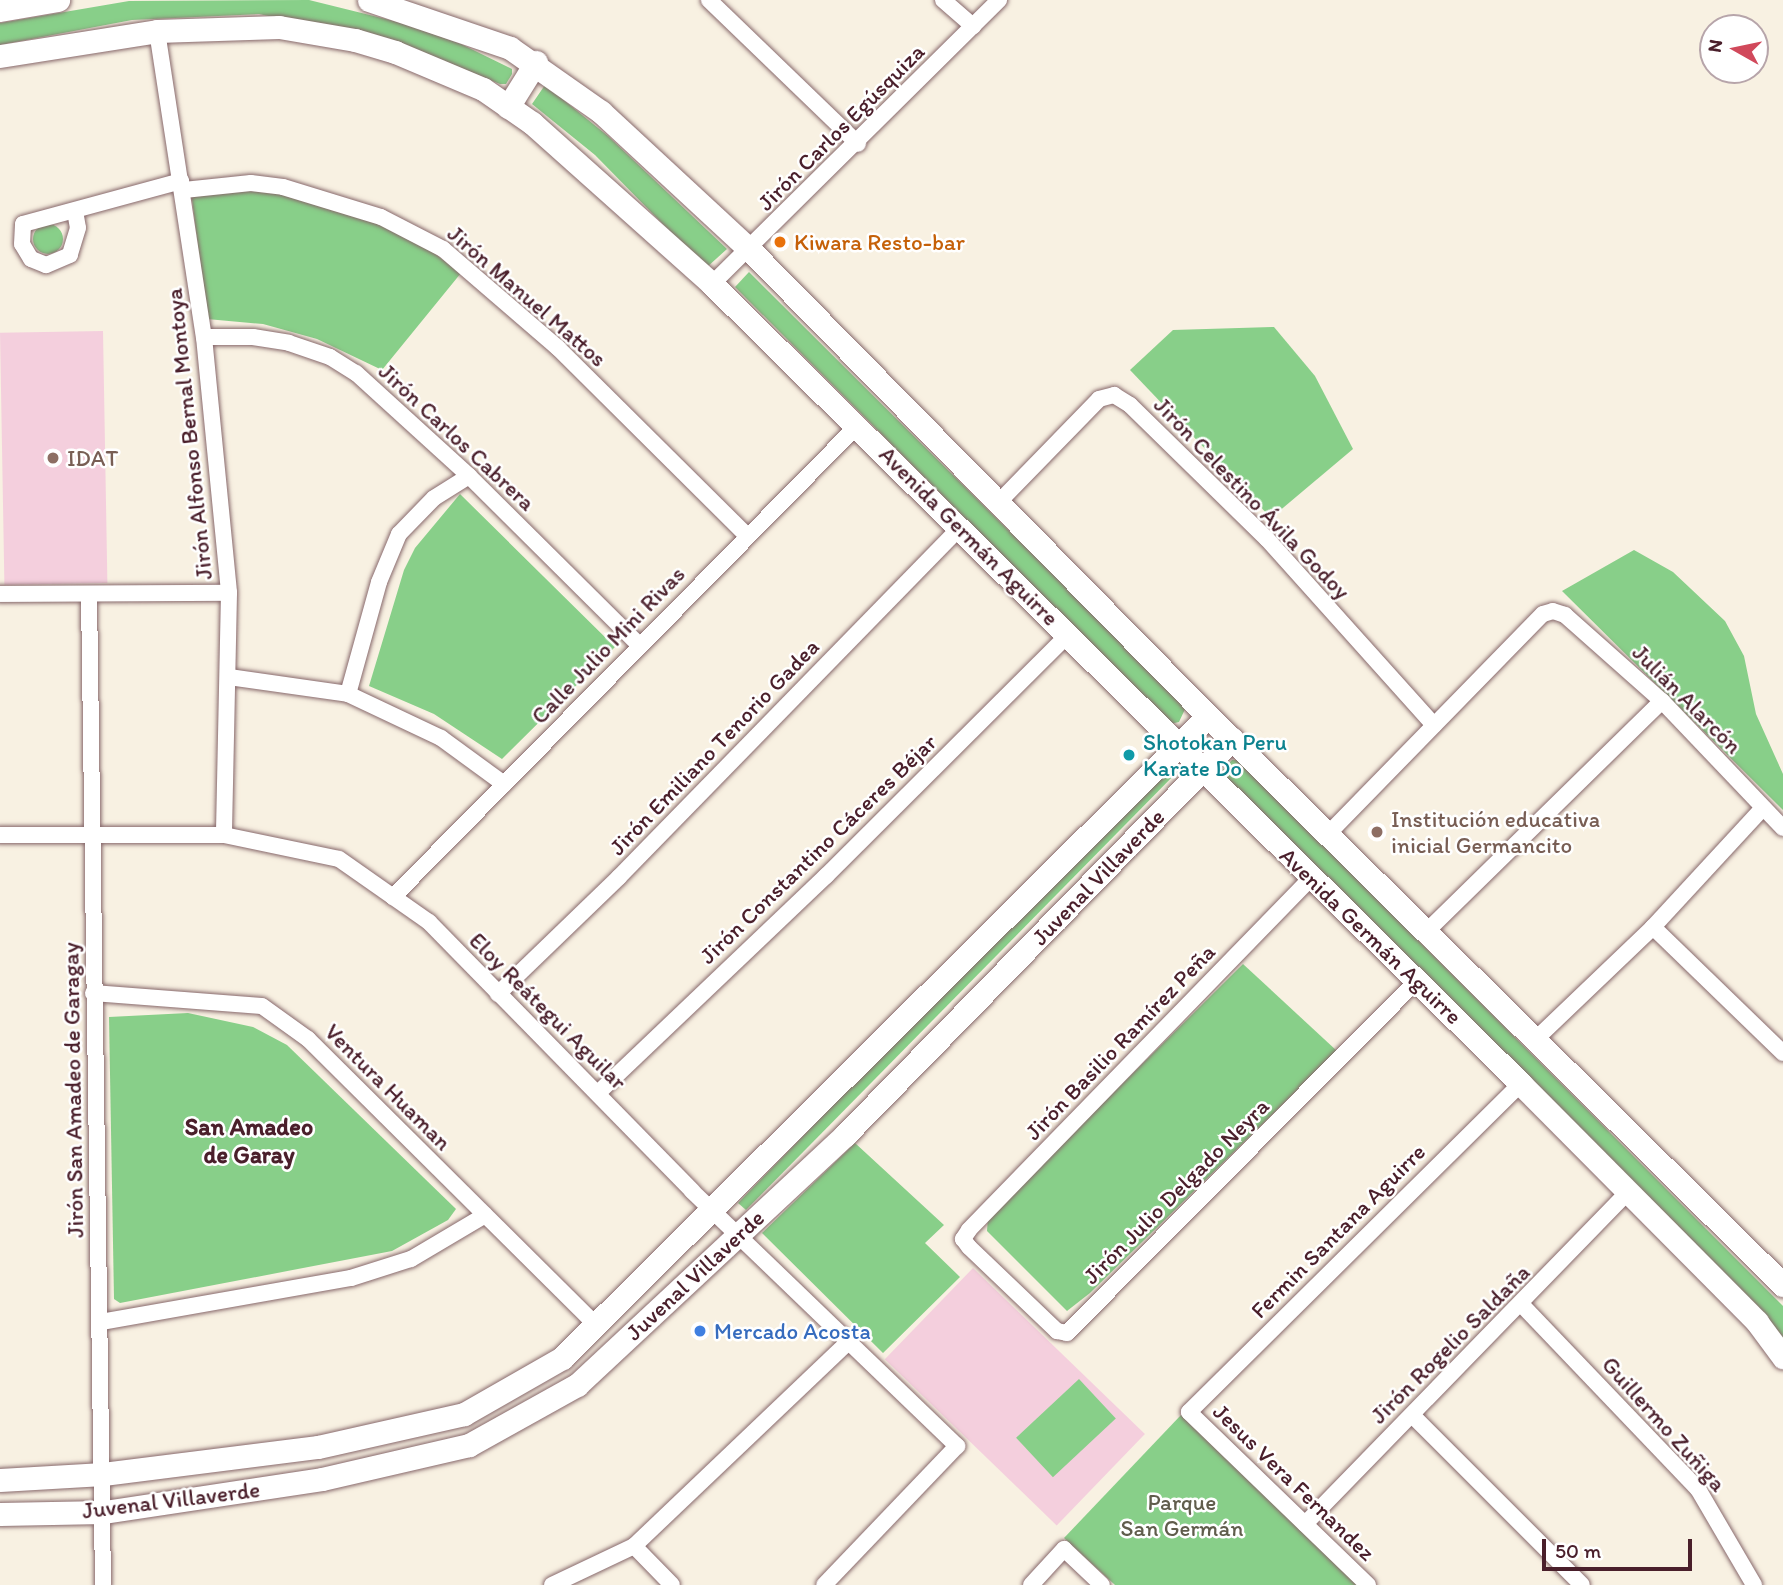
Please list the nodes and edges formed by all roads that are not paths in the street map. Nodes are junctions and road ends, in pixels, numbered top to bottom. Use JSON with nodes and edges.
{"nodes":[{"id":1,"x":58,"y":0,"type":"edge"},
{"id":2,"x":369,"y":0,"type":"edge"},
{"id":3,"x":709,"y":0,"type":"edge"},
{"id":4,"x":943,"y":0,"type":"edge"},
{"id":5,"x":999,"y":0,"type":"edge"},
{"id":6,"x":0,"y":9,"type":"edge"},
{"id":7,"x":973,"y":26,"type":"junction"},
{"id":8,"x":156,"y":30,"type":"junction"},
{"id":9,"x":24,"y":52,"type":"junction"},
{"id":10,"x":0,"y":56,"type":"edge"},
{"id":11,"x":536,"y":62,"type":"junction"},
{"id":12,"x":0,"y":74,"type":"edge"},
{"id":13,"x":508,"y":107,"type":"junction"},
{"id":14,"x":858,"y":144,"type":"junction"},
{"id":15,"x":183,"y":185,"type":"junction"},
{"id":16,"x":75,"y":211,"type":"dead end"},
{"id":17,"x":750,"y":250,"type":"junction"},
{"id":18,"x":712,"y":284,"type":"junction"},
{"id":19,"x":204,"y":337,"type":"junction"},
{"id":20,"x":857,"y":426,"type":"junction"},
{"id":21,"x":469,"y":476,"type":"junction"},
{"id":22,"x":998,"y":503,"type":"junction"},
{"id":23,"x":960,"y":528,"type":"junction"},
{"id":24,"x":747,"y":536,"type":"junction"},
{"id":25,"x":229,"y":593,"type":"junction"},
{"id":26,"x":0,"y":594,"type":"edge"},
{"id":27,"x":89,"y":594,"type":"junction"},
{"id":28,"x":1068,"y":635,"type":"junction"},
{"id":29,"x":639,"y":646,"type":"junction"},
{"id":30,"x":229,"y":677,"type":"junction"},
{"id":31,"x":348,"y":694,"type":"junction"},
{"id":32,"x":1662,"y":701,"type":"junction"},
{"id":33,"x":1208,"y":716,"type":"junction"},
{"id":34,"x":1434,"y":725,"type":"junction"},
{"id":35,"x":1232,"y":739,"type":"junction"},
{"id":36,"x":1180,"y":746,"type":"junction"},
{"id":37,"x":1202,"y":771,"type":"junction"},
{"id":38,"x":504,"y":784,"type":"junction"},
{"id":39,"x":1763,"y":808,"type":"junction"},
{"id":40,"x":1783,"y":828,"type":"edge"},
{"id":41,"x":1329,"y":833,"type":"junction"},
{"id":42,"x":0,"y":835,"type":"edge"},
{"id":43,"x":89,"y":835,"type":"junction"},
{"id":44,"x":225,"y":835,"type":"junction"},
{"id":45,"x":1311,"y":878,"type":"junction"},
{"id":46,"x":393,"y":897,"type":"junction"},
{"id":47,"x":1653,"y":927,"type":"junction"},
{"id":48,"x":1428,"y":930,"type":"junction"},
{"id":49,"x":1417,"y":979,"type":"junction"},
{"id":50,"x":93,"y":993,"type":"junction"},
{"id":51,"x":498,"y":994,"type":"junction"},
{"id":52,"x":1537,"y":1038,"type":"junction"},
{"id":53,"x":1783,"y":1053,"type":"edge"},
{"id":54,"x":1521,"y":1084,"type":"junction"},
{"id":55,"x":598,"y":1093,"type":"junction"},
{"id":56,"x":1626,"y":1194,"type":"junction"},
{"id":57,"x":713,"y":1209,"type":"junction"},
{"id":58,"x":485,"y":1215,"type":"junction"},
{"id":59,"x":738,"y":1234,"type":"junction"},
{"id":60,"x":963,"y":1239,"type":"joint"},
{"id":61,"x":1783,"y":1285,"type":"edge"},
{"id":62,"x":1522,"y":1305,"type":"junction"},
{"id":63,"x":101,"y":1322,"type":"junction"},
{"id":64,"x":597,"y":1326,"type":"junction"},
{"id":65,"x":848,"y":1342,"type":"junction"},
{"id":66,"x":1783,"y":1357,"type":"edge"},
{"id":67,"x":1189,"y":1412,"type":"joint"},
{"id":68,"x":1412,"y":1415,"type":"junction"},
{"id":69,"x":103,"y":1474,"type":"junction"},
{"id":70,"x":0,"y":1480,"type":"edge"},
{"id":71,"x":104,"y":1512,"type":"junction"},
{"id":72,"x":0,"y":1514,"type":"edge"},
{"id":73,"x":1305,"y":1524,"type":"junction"},
{"id":74,"x":634,"y":1546,"type":"junction"},
{"id":75,"x":103,"y":1585,"type":"edge"},
{"id":76,"x":552,"y":1585,"type":"edge"},
{"id":77,"x":672,"y":1585,"type":"edge"},
{"id":78,"x":824,"y":1585,"type":"edge"},
{"id":79,"x":1031,"y":1585,"type":"edge"},
{"id":80,"x":1102,"y":1585,"type":"edge"},
{"id":81,"x":1368,"y":1585,"type":"edge"},
{"id":82,"x":1582,"y":1585,"type":"edge"},
{"id":83,"x":1754,"y":1585,"type":"edge"}],
"edges":[{"from":1,"to":6,"type":"main road"},
{"from":2,"to":11,"type":"main road","name":"Avenida Germán Aguirre"},
{"from":3,"to":14,"type":"street"},
{"from":4,"to":7,"type":"street"},
{"from":5,"to":7,"type":"street","name":"Jirón Carlos Egúsquiza"},
{"from":7,"to":14,"type":"street","name":"Jirón Carlos Egúsquiza"},
{"from":8,"to":9,"type":"main road","name":"Avenida Germán Aguirre"},
{"from":8,"to":13,"type":"main road","name":"Avenida Germán Aguirre"},
{"from":8,"to":15,"type":"street","name":"Jirón Alfonso Bernal Montoya"},
{"from":9,"to":10,"type":"main road","name":"Avenida Germán Aguirre"},
{"from":9,"to":12,"type":"main road"},
{"from":11,"to":13,"type":"main road"},
{"from":11,"to":17,"type":"main road","name":"Avenida Germán Aguirre"},
{"from":13,"to":18,"type":"main road","name":"Avenida Germán Aguirre"},
{"from":14,"to":17,"type":"street","name":"Jirón Carlos Egúsquiza"},
{"from":15,"to":16,"type":"street","name":"Jirón Manuel Mattos"},
{"from":15,"to":19,"type":"street","name":"Jirón Alfonso Bernal Montoya"},
{"from":15,"to":24,"type":"street","name":"Jirón Manuel Mattos"},
{"from":17,"to":18,"type":"street","name":"Jirón Carlos Egúsquiza"},
{"from":17,"to":22,"type":"main road","name":"Avenida Germán Aguirre"},
{"from":18,"to":20,"type":"main road","name":"Avenida Germán Aguirre"},
{"from":19,"to":21,"type":"street","name":"Jirón Carlos Cabrera"},
{"from":19,"to":25,"type":"street","name":"Jirón Alfonso Bernal Montoya"},
{"from":20,"to":23,"type":"main road","name":"Avenida Germán Aguirre"},
{"from":20,"to":24,"type":"street","name":"Calle Julio Mini Rivas"},
{"from":21,"to":29,"type":"street","name":"Jirón Carlos Cabrera"},
{"from":21,"to":31,"type":"street"},
{"from":22,"to":33,"type":"main road","name":"Avenida Germán Aguirre"},
{"from":22,"to":34,"type":"street","name":"Jirón Celestino Ávila Godoy"},
{"from":23,"to":28,"type":"main road","name":"Avenida Germán Aguirre"},
{"from":23,"to":51,"type":"street","name":"Jirón Emiliano Tenorio Gadea"},
{"from":24,"to":29,"type":"street","name":"Calle Julio Mini Rivas"},
{"from":25,"to":27,"type":"street"},
{"from":25,"to":30,"type":"street","name":"Jirón Alfonso Bernal Montoya"},
{"from":26,"to":27,"type":"street"},
{"from":27,"to":43,"type":"street","name":"Jirón San Amadeo de Garagay"},
{"from":28,"to":36,"type":"main road","name":"Avenida Germán Aguirre"},
{"from":28,"to":55,"type":"street","name":"Jirón Constantino Cáceres Béjar"},
{"from":29,"to":38,"type":"street","name":"Calle Julio Mini Rivas"},
{"from":30,"to":31,"type":"street"},
{"from":30,"to":44,"type":"street","name":"Jirón Alfonso Bernal Montoya"},
{"from":31,"to":38,"type":"street"},
{"from":32,"to":34,"type":"street","name":"Julián Alarcón"},
{"from":32,"to":39,"type":"street","name":"Julián Alarcón"},
{"from":32,"to":48,"type":"street"},
{"from":33,"to":35,"type":"main road","name":"Avenida Germán Aguirre"},
{"from":33,"to":36,"type":"main road","name":"Juvenal Villaverde"},
{"from":34,"to":41,"type":"street"},
{"from":35,"to":37,"type":"main road","name":"Juvenal Villaverde"},
{"from":35,"to":41,"type":"main road","name":"Avenida Germán Aguirre"},
{"from":36,"to":37,"type":"main road","name":"Avenida Germán Aguirre"},
{"from":36,"to":57,"type":"main road","name":"Juvenal Villaverde"},
{"from":37,"to":45,"type":"main road","name":"Avenida Germán Aguirre"},
{"from":37,"to":59,"type":"main road","name":"Juvenal Villaverde"},
{"from":38,"to":46,"type":"street","name":"Calle Julio Mini Rivas"},
{"from":39,"to":40,"type":"street","name":"Julián Alarcón"},
{"from":39,"to":47,"type":"street"},
{"from":41,"to":48,"type":"main road","name":"Avenida Germán Aguirre"},
{"from":42,"to":43,"type":"street","name":"Eloy Reátegui Aguilar"},
{"from":43,"to":44,"type":"street","name":"Eloy Reátegui Aguilar"},
{"from":43,"to":50,"type":"street","name":"Jirón San Amadeo de Garagay"},
{"from":44,"to":46,"type":"street","name":"Eloy Reátegui Aguilar"},
{"from":45,"to":49,"type":"main road","name":"Avenida Germán Aguirre"},
{"from":45,"to":60,"type":"street","name":"Jirón Basilio Ramírez Peña"},
{"from":46,"to":51,"type":"street","name":"Eloy Reátegui Aguilar"},
{"from":47,"to":52,"type":"street"},
{"from":47,"to":53,"type":"street"},
{"from":48,"to":52,"type":"main road","name":"Avenida Germán Aguirre"},
{"from":49,"to":54,"type":"main road","name":"Avenida Germán Aguirre"},
{"from":49,"to":60,"type":"street","name":"Jirón Julio Delgado Neyra"},
{"from":50,"to":58,"type":"street","name":"Ventura Huaman"},
{"from":50,"to":63,"type":"street","name":"Jirón San Amadeo de Garagay"},
{"from":51,"to":55,"type":"street","name":"Eloy Reátegui Aguilar"},
{"from":52,"to":61,"type":"main road","name":"Avenida Germán Aguirre"},
{"from":54,"to":56,"type":"main road","name":"Avenida Germán Aguirre"},
{"from":54,"to":67,"type":"street","name":"Fermin Santana Aguirre"},
{"from":55,"to":57,"type":"street","name":"Eloy Reátegui Aguilar"},
{"from":56,"to":62,"type":"street","name":"Jirón Rogelio Saldaña"},
{"from":56,"to":66,"type":"main road","name":"Avenida Germán Aguirre"},
{"from":57,"to":59,"type":"street","name":"Eloy Reátegui Aguilar"},
{"from":57,"to":64,"type":"main road","name":"Juvenal Villaverde"},
{"from":58,"to":63,"type":"street"},
{"from":58,"to":64,"type":"street","name":"Ventura Huaman"},
{"from":59,"to":65,"type":"street","name":"Eloy Reátegui Aguilar"},
{"from":59,"to":71,"type":"main road","name":"Juvenal Villaverde"},
{"from":62,"to":68,"type":"street","name":"Jirón Rogelio Saldaña"},
{"from":62,"to":83,"type":"street","name":"Guillermo Zuñiga"},
{"from":63,"to":69,"type":"street","name":"Jirón San Amadeo de Garagay"},
{"from":64,"to":69,"type":"main road","name":"Juvenal Villaverde"},
{"from":65,"to":74,"type":"street"},
{"from":65,"to":78,"type":"street","name":"Eloy Reátegui Aguilar"},
{"from":67,"to":73,"type":"street","name":"Jesus Vera Fernandez"},
{"from":68,"to":73,"type":"street","name":"Jirón Rogelio Saldaña"},
{"from":68,"to":82,"type":"street"},
{"from":69,"to":70,"type":"main road","name":"Juvenal Villaverde"},
{"from":69,"to":71,"type":"street","name":"Jirón San Amadeo de Garagay"},
{"from":71,"to":72,"type":"main road","name":"Juvenal Villaverde"},
{"from":71,"to":75,"type":"street","name":"Jirón San Amadeo de Garagay"},
{"from":73,"to":81,"type":"street","name":"Jesus Vera Fernandez"},
{"from":74,"to":76,"type":"street"},
{"from":74,"to":77,"type":"street"},
{"from":79,"to":80,"type":"street"}]}
